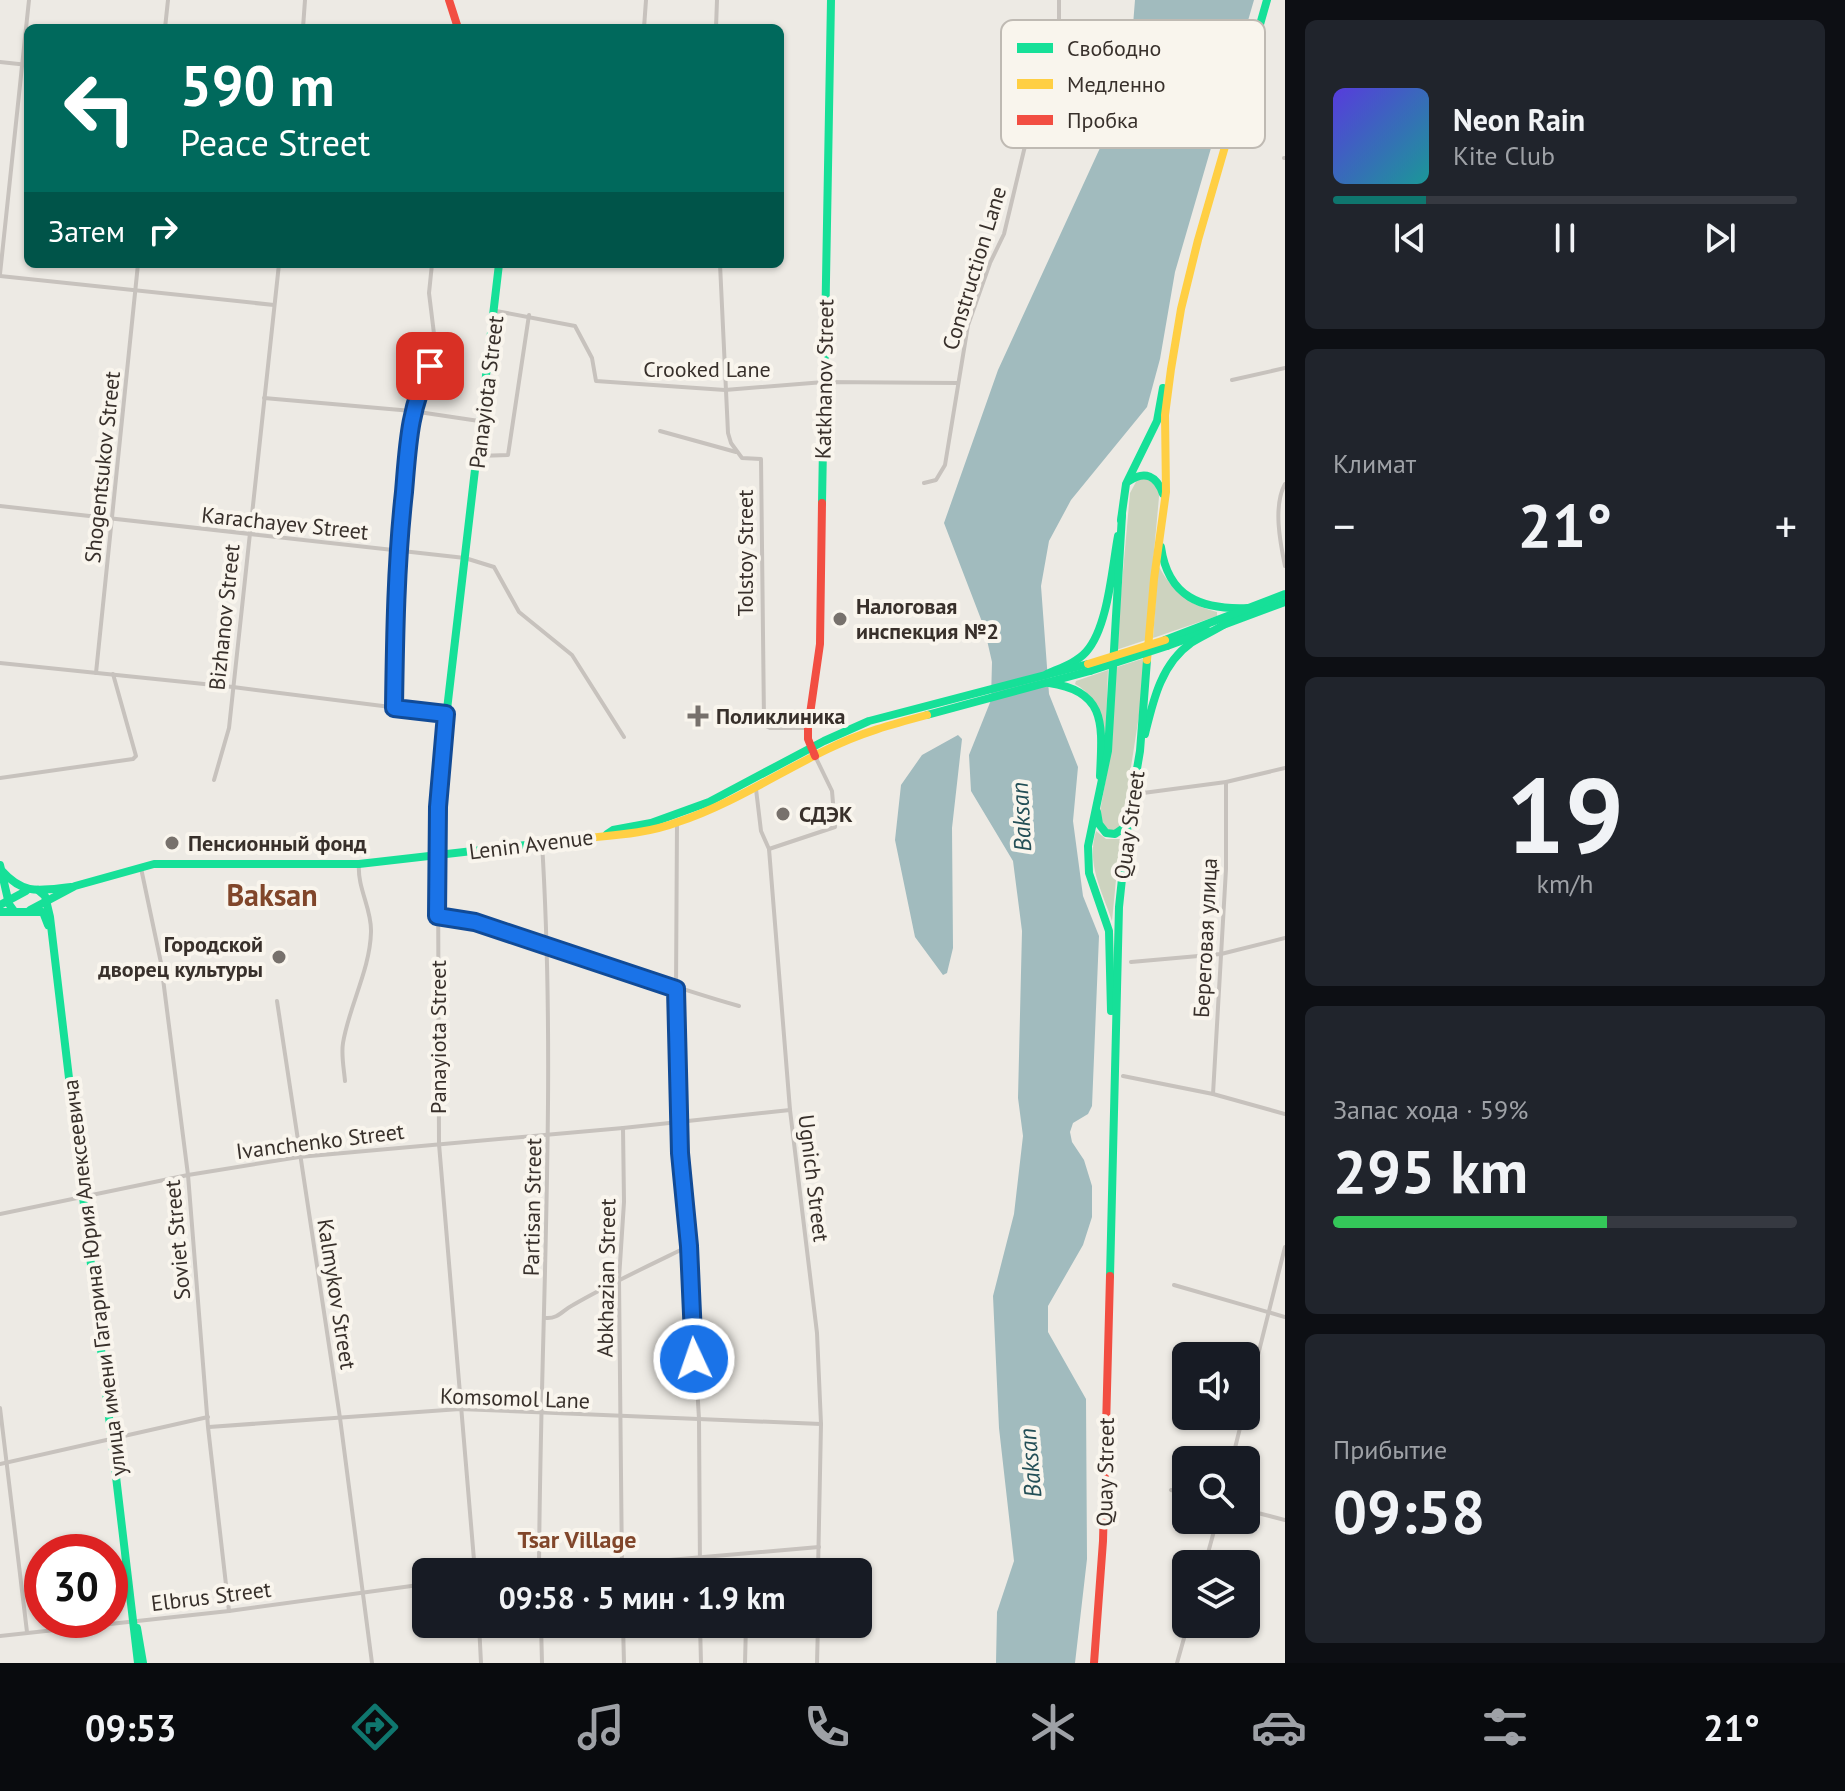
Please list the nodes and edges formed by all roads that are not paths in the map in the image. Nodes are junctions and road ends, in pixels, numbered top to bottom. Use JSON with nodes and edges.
{"nodes":[{"id":1,"x":29,"y":0,"type":"edge"},
{"id":2,"x":168,"y":0,"type":"edge"},
{"id":3,"x":305,"y":0,"type":"edge"},
{"id":4,"x":449,"y":0,"type":"edge"},
{"id":5,"x":646,"y":0,"type":"edge"},
{"id":6,"x":717,"y":0,"type":"edge"},
{"id":7,"x":831,"y":0,"type":"edge"},
{"id":8,"x":1267,"y":0,"type":"edge"},
{"id":9,"x":1261,"y":20,"type":"edge"},
{"id":10,"x":28,"y":24,"type":"edge"},
{"id":11,"x":165,"y":24,"type":"edge"},
{"id":12,"x":303,"y":24,"type":"edge"},
{"id":13,"x":457,"y":24,"type":"edge"},
{"id":14,"x":644,"y":24,"type":"edge"},
{"id":15,"x":716,"y":24,"type":"edge"},
{"id":16,"x":0,"y":62,"type":"edge"},
{"id":17,"x":24,"y":65,"type":"edge"},
{"id":18,"x":24,"y":73,"type":"edge"},
{"id":19,"x":1025,"y":148,"type":"edge"},
{"id":20,"x":1224,"y":148,"type":"edge"},
{"id":21,"x":138,"y":268,"type":"edge"},
{"id":22,"x":279,"y":268,"type":"edge"},
{"id":23,"x":432,"y":268,"type":"edge"},
{"id":24,"x":499,"y":268,"type":"edge"},
{"id":25,"x":720,"y":268,"type":"edge"},
{"id":26,"x":0,"y":275,"type":"edge"},
{"id":27,"x":135,"y":290,"type":"junction"},
{"id":28,"x":274,"y":305,"type":"junction"},
{"id":29,"x":496,"y":311,"type":"junction"},
{"id":30,"x":529,"y":315,"type":"junction"},
{"id":31,"x":1179,"y":321,"type":"junction"},
{"id":32,"x":1285,"y":368,"type":"edge"},
{"id":33,"x":1232,"y":380,"type":"dead end"},
{"id":34,"x":824,"y":382,"type":"junction"},
{"id":35,"x":958,"y":383,"type":"junction"},
{"id":36,"x":725,"y":390,"type":"junction"},
{"id":37,"x":264,"y":398,"type":"junction"},
{"id":38,"x":412,"y":411,"type":"junction"},
{"id":39,"x":482,"y":422,"type":"junction"},
{"id":40,"x":660,"y":431,"type":"dead end"},
{"id":41,"x":736,"y":452,"type":"junction"},
{"id":42,"x":478,"y":456,"type":"junction"},
{"id":43,"x":924,"y":483,"type":"dead end"},
{"id":44,"x":1126,"y":484,"type":"junction"},
{"id":45,"x":1285,"y":484,"type":"edge"},
{"id":46,"x":1165,"y":500,"type":"junction"},
{"id":47,"x":0,"y":506,"type":"edge"},
{"id":48,"x":1122,"y":515,"type":"junction"},
{"id":49,"x":113,"y":520,"type":"junction"},
{"id":50,"x":1161,"y":525,"type":"junction"},
{"id":51,"x":248,"y":535,"type":"junction"},
{"id":52,"x":398,"y":551,"type":"junction"},
{"id":53,"x":465,"y":558,"type":"junction"},
{"id":54,"x":1285,"y":566,"type":"edge"},
{"id":55,"x":1285,"y":594,"type":"edge"},
{"id":56,"x":1285,"y":602,"type":"edge"},
{"id":57,"x":1248,"y":608,"type":"junction"},
{"id":58,"x":1225,"y":624,"type":"junction"},
{"id":59,"x":1166,"y":643,"type":"junction"},
{"id":60,"x":0,"y":663,"type":"edge"},
{"id":61,"x":96,"y":673,"type":"junction"},
{"id":62,"x":113,"y":674,"type":"junction"},
{"id":63,"x":1048,"y":678,"type":"junction"},
{"id":64,"x":233,"y":687,"type":"junction"},
{"id":65,"x":394,"y":708,"type":"junction"},
{"id":66,"x":446,"y":714,"type":"junction"},
{"id":67,"x":808,"y":728,"type":"junction"},
{"id":68,"x":624,"y":737,"type":"dead end"},
{"id":69,"x":1140,"y":751,"type":"junction"},
{"id":70,"x":813,"y":752,"type":"junction"},
{"id":71,"x":1285,"y":768,"type":"edge"},
{"id":72,"x":0,"y":778,"type":"edge"},
{"id":73,"x":214,"y":780,"type":"dead end"},
{"id":74,"x":1226,"y":782,"type":"junction"},
{"id":75,"x":756,"y":789,"type":"junction"},
{"id":76,"x":1099,"y":790,"type":"junction"},
{"id":77,"x":1143,"y":793,"type":"dead end"},
{"id":78,"x":1096,"y":802,"type":"junction"},
{"id":79,"x":1128,"y":822,"type":"junction"},
{"id":80,"x":677,"y":823,"type":"junction"},
{"id":81,"x":607,"y":834,"type":"junction"},
{"id":82,"x":542,"y":843,"type":"junction"},
{"id":83,"x":769,"y":849,"type":"junction"},
{"id":84,"x":438,"y":856,"type":"junction"},
{"id":85,"x":359,"y":864,"type":"junction"},
{"id":86,"x":1,"y":868,"type":"edge"},
{"id":87,"x":141,"y":868,"type":"junction"},
{"id":88,"x":75,"y":886,"type":"junction"},
{"id":89,"x":34,"y":890,"type":"junction"},
{"id":90,"x":3,"y":905,"type":"edge"},
{"id":91,"x":46,"y":905,"type":"junction"},
{"id":92,"x":30,"y":910,"type":"junction"},
{"id":93,"x":437,"y":916,"type":"junction"},
{"id":94,"x":51,"y":935,"type":"junction"},
{"id":95,"x":1285,"y":938,"type":"edge"},
{"id":96,"x":548,"y":946,"type":"junction"},
{"id":97,"x":1221,"y":954,"type":"junction"},
{"id":98,"x":1131,"y":962,"type":"dead end"},
{"id":99,"x":676,"y":989,"type":"junction"},
{"id":100,"x":277,"y":1001,"type":"dead end"},
{"id":101,"x":739,"y":1006,"type":"dead end"},
{"id":102,"x":1115,"y":1045,"type":"junction"},
{"id":103,"x":1123,"y":1076,"type":"dead end"},
{"id":104,"x":345,"y":1081,"type":"dead end"},
{"id":105,"x":1213,"y":1094,"type":"junction"},
{"id":106,"x":790,"y":1110,"type":"junction"},
{"id":107,"x":1285,"y":1114,"type":"edge"},
{"id":108,"x":680,"y":1122,"type":"junction"},
{"id":109,"x":623,"y":1128,"type":"junction"},
{"id":110,"x":550,"y":1133,"type":"junction"},
{"id":111,"x":439,"y":1144,"type":"junction"},
{"id":112,"x":299,"y":1157,"type":"junction"},
{"id":113,"x":188,"y":1175,"type":"junction"},
{"id":114,"x":85,"y":1196,"type":"junction"},
{"id":115,"x":0,"y":1214,"type":"edge"},
{"id":116,"x":689,"y":1246,"type":"junction"},
{"id":117,"x":1285,"y":1247,"type":"edge"},
{"id":118,"x":619,"y":1279,"type":"junction"},
{"id":119,"x":1174,"y":1285,"type":"dead end"},
{"id":120,"x":1268,"y":1313,"type":"junction"},
{"id":121,"x":1285,"y":1317,"type":"edge"},
{"id":122,"x":545,"y":1318,"type":"junction"},
{"id":123,"x":1260,"y":1346,"type":"edge"},
{"id":124,"x":0,"y":1408,"type":"edge"},
{"id":125,"x":460,"y":1409,"type":"junction"},
{"id":126,"x":540,"y":1414,"type":"junction"},
{"id":127,"x":208,"y":1417,"type":"junction"},
{"id":128,"x":621,"y":1417,"type":"junction"},
{"id":129,"x":340,"y":1418,"type":"junction"},
{"id":130,"x":699,"y":1419,"type":"junction"},
{"id":131,"x":821,"y":1424,"type":"junction"},
{"id":132,"x":208,"y":1427,"type":"junction"},
{"id":133,"x":113,"y":1438,"type":"junction"},
{"id":134,"x":3,"y":1464,"type":"edge"},
{"id":135,"x":1260,"y":1514,"type":"edge"},
{"id":136,"x":1285,"y":1520,"type":"edge"},
{"id":137,"x":819,"y":1547,"type":"junction"},
{"id":138,"x":474,"y":1558,"type":"edge"},
{"id":139,"x":539,"y":1558,"type":"edge"},
{"id":140,"x":622,"y":1558,"type":"edge"},
{"id":141,"x":699,"y":1558,"type":"joint"},
{"id":142,"x":819,"y":1558,"type":"edge"},
{"id":143,"x":412,"y":1586,"type":"edge"},
{"id":144,"x":362,"y":1592,"type":"junction"},
{"id":145,"x":24,"y":1611,"type":"edge"},
{"id":146,"x":229,"y":1611,"type":"junction"},
{"id":147,"x":135,"y":1621,"type":"junction"},
{"id":148,"x":128,"y":1622,"type":"edge"},
{"id":149,"x":24,"y":1632,"type":"edge"},
{"id":150,"x":0,"y":1636,"type":"edge"},
{"id":151,"x":480,"y":1638,"type":"edge"},
{"id":152,"x":541,"y":1638,"type":"edge"},
{"id":153,"x":623,"y":1638,"type":"edge"},
{"id":154,"x":700,"y":1638,"type":"edge"},
{"id":155,"x":746,"y":1638,"type":"edge"},
{"id":156,"x":818,"y":1638,"type":"edge"},
{"id":157,"x":1184,"y":1638,"type":"edge"},
{"id":158,"x":141,"y":1663,"type":"edge"},
{"id":159,"x":372,"y":1663,"type":"edge"},
{"id":160,"x":481,"y":1663,"type":"edge"},
{"id":161,"x":542,"y":1663,"type":"edge"},
{"id":162,"x":624,"y":1663,"type":"edge"},
{"id":163,"x":701,"y":1663,"type":"edge"},
{"id":164,"x":745,"y":1663,"type":"edge"},
{"id":165,"x":817,"y":1663,"type":"edge"},
{"id":166,"x":1094,"y":1663,"type":"edge"},
{"id":167,"x":1177,"y":1663,"type":"edge"}],
"edges":[{"from":1,"to":10,"type":"street"},
{"from":2,"to":11,"type":"street"},
{"from":3,"to":12,"type":"street"},
{"from":4,"to":13,"type":"main road"},
{"from":5,"to":14,"type":"street"},
{"from":6,"to":15,"type":"street"},
{"from":7,"to":34,"type":"main road","name":"Katkhanov Street"},
{"from":8,"to":9,"type":"main road","name":"Quay Street"},
{"from":16,"to":17,"type":"street"},
{"from":18,"to":26,"type":"street"},
{"from":19,"to":35,"type":"street","name":"Construction Lane"},
{"from":20,"to":31,"type":"main road","name":"Quay Street"},
{"from":21,"to":27,"type":"street","name":"Shogentsukov Street"},
{"from":22,"to":28,"type":"street","name":"Bizhanov Street"},
{"from":23,"to":38,"type":"street"},
{"from":24,"to":29,"type":"main road","name":"Panayiota Street"},
{"from":25,"to":36,"type":"street"},
{"from":26,"to":27,"type":"street"},
{"from":27,"to":28,"type":"street"},
{"from":27,"to":49,"type":"street","name":"Shogentsukov Street"},
{"from":28,"to":37,"type":"street","name":"Bizhanov Street"},
{"from":29,"to":30,"type":"street","name":"Crooked Lane"},
{"from":29,"to":39,"type":"main road","name":"Panayiota Street"},
{"from":30,"to":36,"type":"street","name":"Crooked Lane"},
{"from":30,"to":42,"type":"street"},
{"from":31,"to":44,"type":"main road"},
{"from":31,"to":46,"type":"main road","name":"Quay Street"},
{"from":32,"to":33,"type":"street"},
{"from":34,"to":35,"type":"street","name":"Crooked Lane"},
{"from":34,"to":36,"type":"street","name":"Crooked Lane"},
{"from":34,"to":67,"type":"main road","name":"Katkhanov Street"},
{"from":35,"to":43,"type":"street","name":"Construction Lane"},
{"from":36,"to":41,"type":"street"},
{"from":37,"to":38,"type":"street"},
{"from":37,"to":51,"type":"street","name":"Bizhanov Street"},
{"from":38,"to":39,"type":"street"},
{"from":38,"to":52,"type":"street"},
{"from":39,"to":42,"type":"main road","name":"Panayiota Street"},
{"from":40,"to":41,"type":"street"},
{"from":41,"to":67,"type":"street","name":"Tolstoy Street"},
{"from":42,"to":53,"type":"main road","name":"Panayiota Street"},
{"from":44,"to":46,"type":"main road"},
{"from":44,"to":48,"type":"main road"},
{"from":45,"to":54,"type":"street"},
{"from":46,"to":50,"type":"main road","name":"Quay Street"},
{"from":47,"to":49,"type":"street","name":"Karachayev Street"},
{"from":48,"to":63,"type":"main road"},
{"from":48,"to":76,"type":"main road"},
{"from":49,"to":51,"type":"street","name":"Karachayev Street"},
{"from":49,"to":61,"type":"street","name":"Shogentsukov Street"},
{"from":50,"to":57,"type":"main road"},
{"from":50,"to":69,"type":"main road","name":"Quay Street"},
{"from":51,"to":52,"type":"street","name":"Karachayev Street"},
{"from":51,"to":64,"type":"street","name":"Bizhanov Street"},
{"from":52,"to":53,"type":"street","name":"Karachayev Street"},
{"from":52,"to":65,"type":"street"},
{"from":53,"to":66,"type":"main road","name":"Panayiota Street"},
{"from":53,"to":68,"type":"street","name":"Karachayev Street"},
{"from":55,"to":57,"type":"main road"},
{"from":56,"to":58,"type":"main road"},
{"from":57,"to":59,"type":"main road"},
{"from":58,"to":59,"type":"main road"},
{"from":58,"to":69,"type":"main road"},
{"from":59,"to":63,"type":"main road","bridge":true},
{"from":60,"to":61,"type":"street"},
{"from":61,"to":62,"type":"street"},
{"from":62,"to":64,"type":"street"},
{"from":62,"to":72,"type":"street"},
{"from":63,"to":70,"type":"main road"},
{"from":63,"to":76,"type":"main road"},
{"from":64,"to":65,"type":"street"},
{"from":64,"to":73,"type":"street","name":"Bizhanov Street"},
{"from":65,"to":66,"type":"street"},
{"from":66,"to":84,"type":"main road","name":"Panayiota Street"},
{"from":67,"to":70,"type":"main road","name":"Katkhanov Street"},
{"from":69,"to":79,"type":"main road","name":"Quay Street"},
{"from":70,"to":75,"type":"main road","name":"Lenin Avenue"},
{"from":70,"to":81,"type":"main road","name":"Lenin Avenue"},
{"from":70,"to":83,"type":"street"},
{"from":71,"to":74,"type":"street"},
{"from":74,"to":77,"type":"street"},
{"from":74,"to":97,"type":"street","name":"Береговая улица"},
{"from":75,"to":80,"type":"main road","name":"Lenin Avenue"},
{"from":75,"to":83,"type":"street","name":"Ugnich Street"},
{"from":76,"to":78,"type":"main road"},
{"from":78,"to":79,"type":"main road"},
{"from":78,"to":102,"type":"main road"},
{"from":79,"to":102,"type":"main road","name":"Quay Street"},
{"from":80,"to":81,"type":"main road","name":"Lenin Avenue"},
{"from":80,"to":99,"type":"street"},
{"from":81,"to":82,"type":"main road","name":"Lenin Avenue"},
{"from":82,"to":84,"type":"main road","name":"Lenin Avenue"},
{"from":82,"to":96,"type":"street","name":"Partisan Street"},
{"from":83,"to":106,"type":"street","name":"Ugnich Street"},
{"from":84,"to":85,"type":"main road","name":"Lenin Avenue"},
{"from":84,"to":93,"type":"street","name":"Panayiota Street"},
{"from":85,"to":87,"type":"main road","name":"Lenin Avenue"},
{"from":85,"to":104,"type":"street"},
{"from":86,"to":89,"type":"main road"},
{"from":86,"to":90,"type":"main road"},
{"from":87,"to":88,"type":"main road","name":"Lenin Avenue"},
{"from":87,"to":113,"type":"street","name":"Soviet Street"},
{"from":88,"to":89,"type":"main road"},
{"from":88,"to":91,"type":"main road"},
{"from":89,"to":90,"type":"main road"},
{"from":89,"to":91,"type":"main road"},
{"from":90,"to":92,"type":"main road"},
{"from":91,"to":92,"type":"main road"},
{"from":91,"to":94,"type":"main road","name":"улица имени Гагарина Юрия Алексеевича"},
{"from":92,"to":94,"type":"main road"},
{"from":93,"to":96,"type":"street"},
{"from":93,"to":111,"type":"street","name":"Panayiota Street"},
{"from":94,"to":114,"type":"main road","name":"улица имени Гагарина Юрия Алексеевича"},
{"from":95,"to":97,"type":"street"},
{"from":96,"to":99,"type":"street"},
{"from":96,"to":110,"type":"street","name":"Partisan Street"},
{"from":97,"to":98,"type":"street"},
{"from":97,"to":105,"type":"street","name":"Береговая улица"},
{"from":99,"to":101,"type":"street"},
{"from":99,"to":108,"type":"street"},
{"from":100,"to":112,"type":"street","name":"Kalmykov Street"},
{"from":102,"to":166,"type":"main road","name":"Quay Street"},
{"from":103,"to":105,"type":"street"},
{"from":105,"to":107,"type":"street"},
{"from":106,"to":108,"type":"street","name":"Ivanchenko Street"},
{"from":106,"to":131,"type":"street","name":"Ugnich Street"},
{"from":108,"to":109,"type":"street","name":"Ivanchenko Street"},
{"from":108,"to":116,"type":"street"},
{"from":109,"to":110,"type":"street","name":"Ivanchenko Street"},
{"from":109,"to":118,"type":"street","name":"Abkhazian Street"},
{"from":110,"to":111,"type":"street","name":"Ivanchenko Street"},
{"from":110,"to":122,"type":"street","name":"Partisan Street"},
{"from":111,"to":112,"type":"street","name":"Ivanchenko Street"},
{"from":111,"to":125,"type":"street","name":"Panayiota Street"},
{"from":112,"to":113,"type":"street","name":"Ivanchenko Street"},
{"from":112,"to":129,"type":"street","name":"Kalmykov Street"},
{"from":113,"to":114,"type":"street","name":"Ivanchenko Street"},
{"from":113,"to":127,"type":"street","name":"Soviet Street"},
{"from":114,"to":115,"type":"street","name":"Ivanchenko Street"},
{"from":114,"to":133,"type":"main road","name":"улица имени Гагарина Юрия Алексеевича"},
{"from":116,"to":118,"type":"street"},
{"from":116,"to":130,"type":"street"},
{"from":117,"to":120,"type":"street"},
{"from":118,"to":122,"type":"street"},
{"from":118,"to":128,"type":"street","name":"Abkhazian Street"},
{"from":119,"to":120,"type":"street"},
{"from":120,"to":121,"type":"street"},
{"from":120,"to":123,"type":"street"},
{"from":122,"to":126,"type":"street","name":"Partisan Street"},
{"from":124,"to":134,"type":"street"},
{"from":125,"to":126,"type":"street","name":"Komsomol Lane"},
{"from":125,"to":129,"type":"street","name":"Komsomol Lane"},
{"from":125,"to":138,"type":"street","name":"Panayiota Street"},
{"from":126,"to":128,"type":"street","name":"Komsomol Lane"},
{"from":126,"to":139,"type":"street","name":"Partisan Street"},
{"from":127,"to":132,"type":"street","name":"Soviet Street"},
{"from":127,"to":133,"type":"street"},
{"from":128,"to":130,"type":"street","name":"Komsomol Lane"},
{"from":128,"to":140,"type":"street","name":"Abkhazian Street"},
{"from":129,"to":132,"type":"street","name":"Komsomol Lane"},
{"from":129,"to":144,"type":"street","name":"Kalmykov Street"},
{"from":130,"to":131,"type":"street","name":"Komsomol Lane"},
{"from":130,"to":141,"type":"street"},
{"from":131,"to":137,"type":"street","name":"Ugnich Street"},
{"from":132,"to":146,"type":"street","name":"Soviet Street"},
{"from":133,"to":134,"type":"street"},
{"from":133,"to":147,"type":"main road","name":"улица имени Гагарина Юрия Алексеевича"},
{"from":134,"to":145,"type":"street"},
{"from":135,"to":136,"type":"street"},
{"from":137,"to":141,"type":"street"},
{"from":137,"to":142,"type":"street","name":"Ugnich Street"},
{"from":143,"to":144,"type":"street","name":"Elbrus Street"},
{"from":144,"to":146,"type":"street","name":"Elbrus Street"},
{"from":144,"to":159,"type":"street","name":"Kalmykov Street"},
{"from":146,"to":147,"type":"street","name":"Elbrus Street"},
{"from":147,"to":148,"type":"street","name":"Elbrus Street"},
{"from":147,"to":158,"type":"main road","name":"улица имени Гагарина Юрия Алексеевича"},
{"from":149,"to":150,"type":"street","name":"Elbrus Street"},
{"from":151,"to":160,"type":"street"},
{"from":152,"to":161,"type":"street"},
{"from":153,"to":162,"type":"street"},
{"from":154,"to":163,"type":"street"},
{"from":155,"to":164,"type":"street"},
{"from":156,"to":165,"type":"street"},
{"from":157,"to":167,"type":"street"}]}
